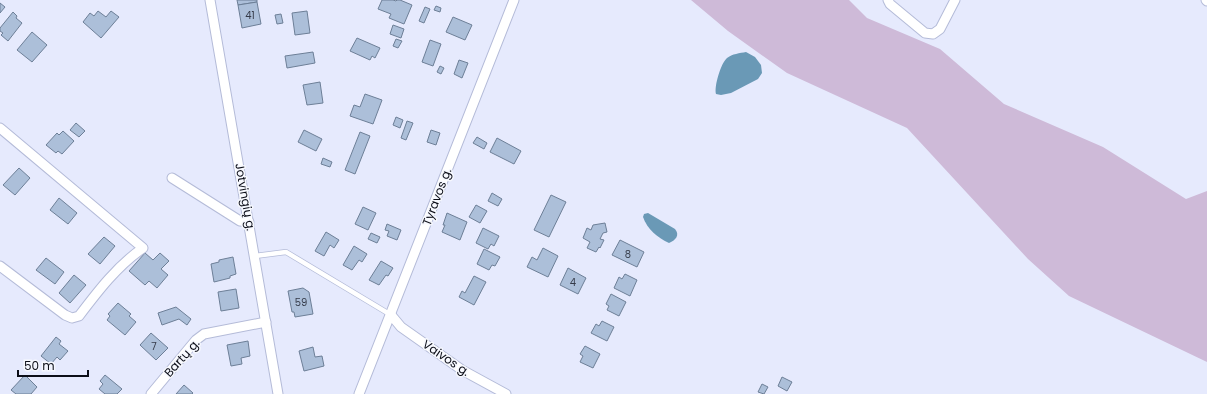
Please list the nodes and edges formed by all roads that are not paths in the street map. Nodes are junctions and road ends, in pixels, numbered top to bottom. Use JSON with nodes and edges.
{"nodes":[{"id":1,"x":210,"y":0,"type":"edge"},
{"id":2,"x":514,"y":0,"type":"edge"},
{"id":3,"x":888,"y":0,"type":"edge"},
{"id":4,"x":955,"y":0,"type":"edge"},
{"id":5,"x":0,"y":128,"type":"edge"},
{"id":6,"x":172,"y":178,"type":"dead end"},
{"id":7,"x":249,"y":222,"type":"junction"},
{"id":8,"x":255,"y":256,"type":"junction"},
{"id":9,"x":0,"y":266,"type":"edge"},
{"id":10,"x":391,"y":315,"type":"junction"},
{"id":11,"x":266,"y":322,"type":"junction"},
{"id":12,"x":150,"y":394,"type":"edge"},
{"id":13,"x":278,"y":394,"type":"edge"},
{"id":14,"x":359,"y":394,"type":"edge"},
{"id":15,"x":506,"y":394,"type":"edge"}],
"edges":[{"from":1,"to":7,"type":"street","name":"Jotvingių g."},
{"from":2,"to":10,"type":"street","name":"Tyravos g."},
{"from":3,"to":4,"type":"street"},
{"from":5,"to":9,"type":"street"},
{"from":6,"to":7,"type":"street"},
{"from":7,"to":8,"type":"street","name":"Jotvingių g."},
{"from":8,"to":10,"type":"lane"},
{"from":8,"to":11,"type":"street","name":"Jotvingių g."},
{"from":10,"to":14,"type":"street","name":"Tyravos g."},
{"from":10,"to":15,"type":"street","name":"Vaivos g."},
{"from":11,"to":12,"type":"street","name":"Bartų g."},
{"from":11,"to":13,"type":"street","name":"Jotvingių g."}]}
